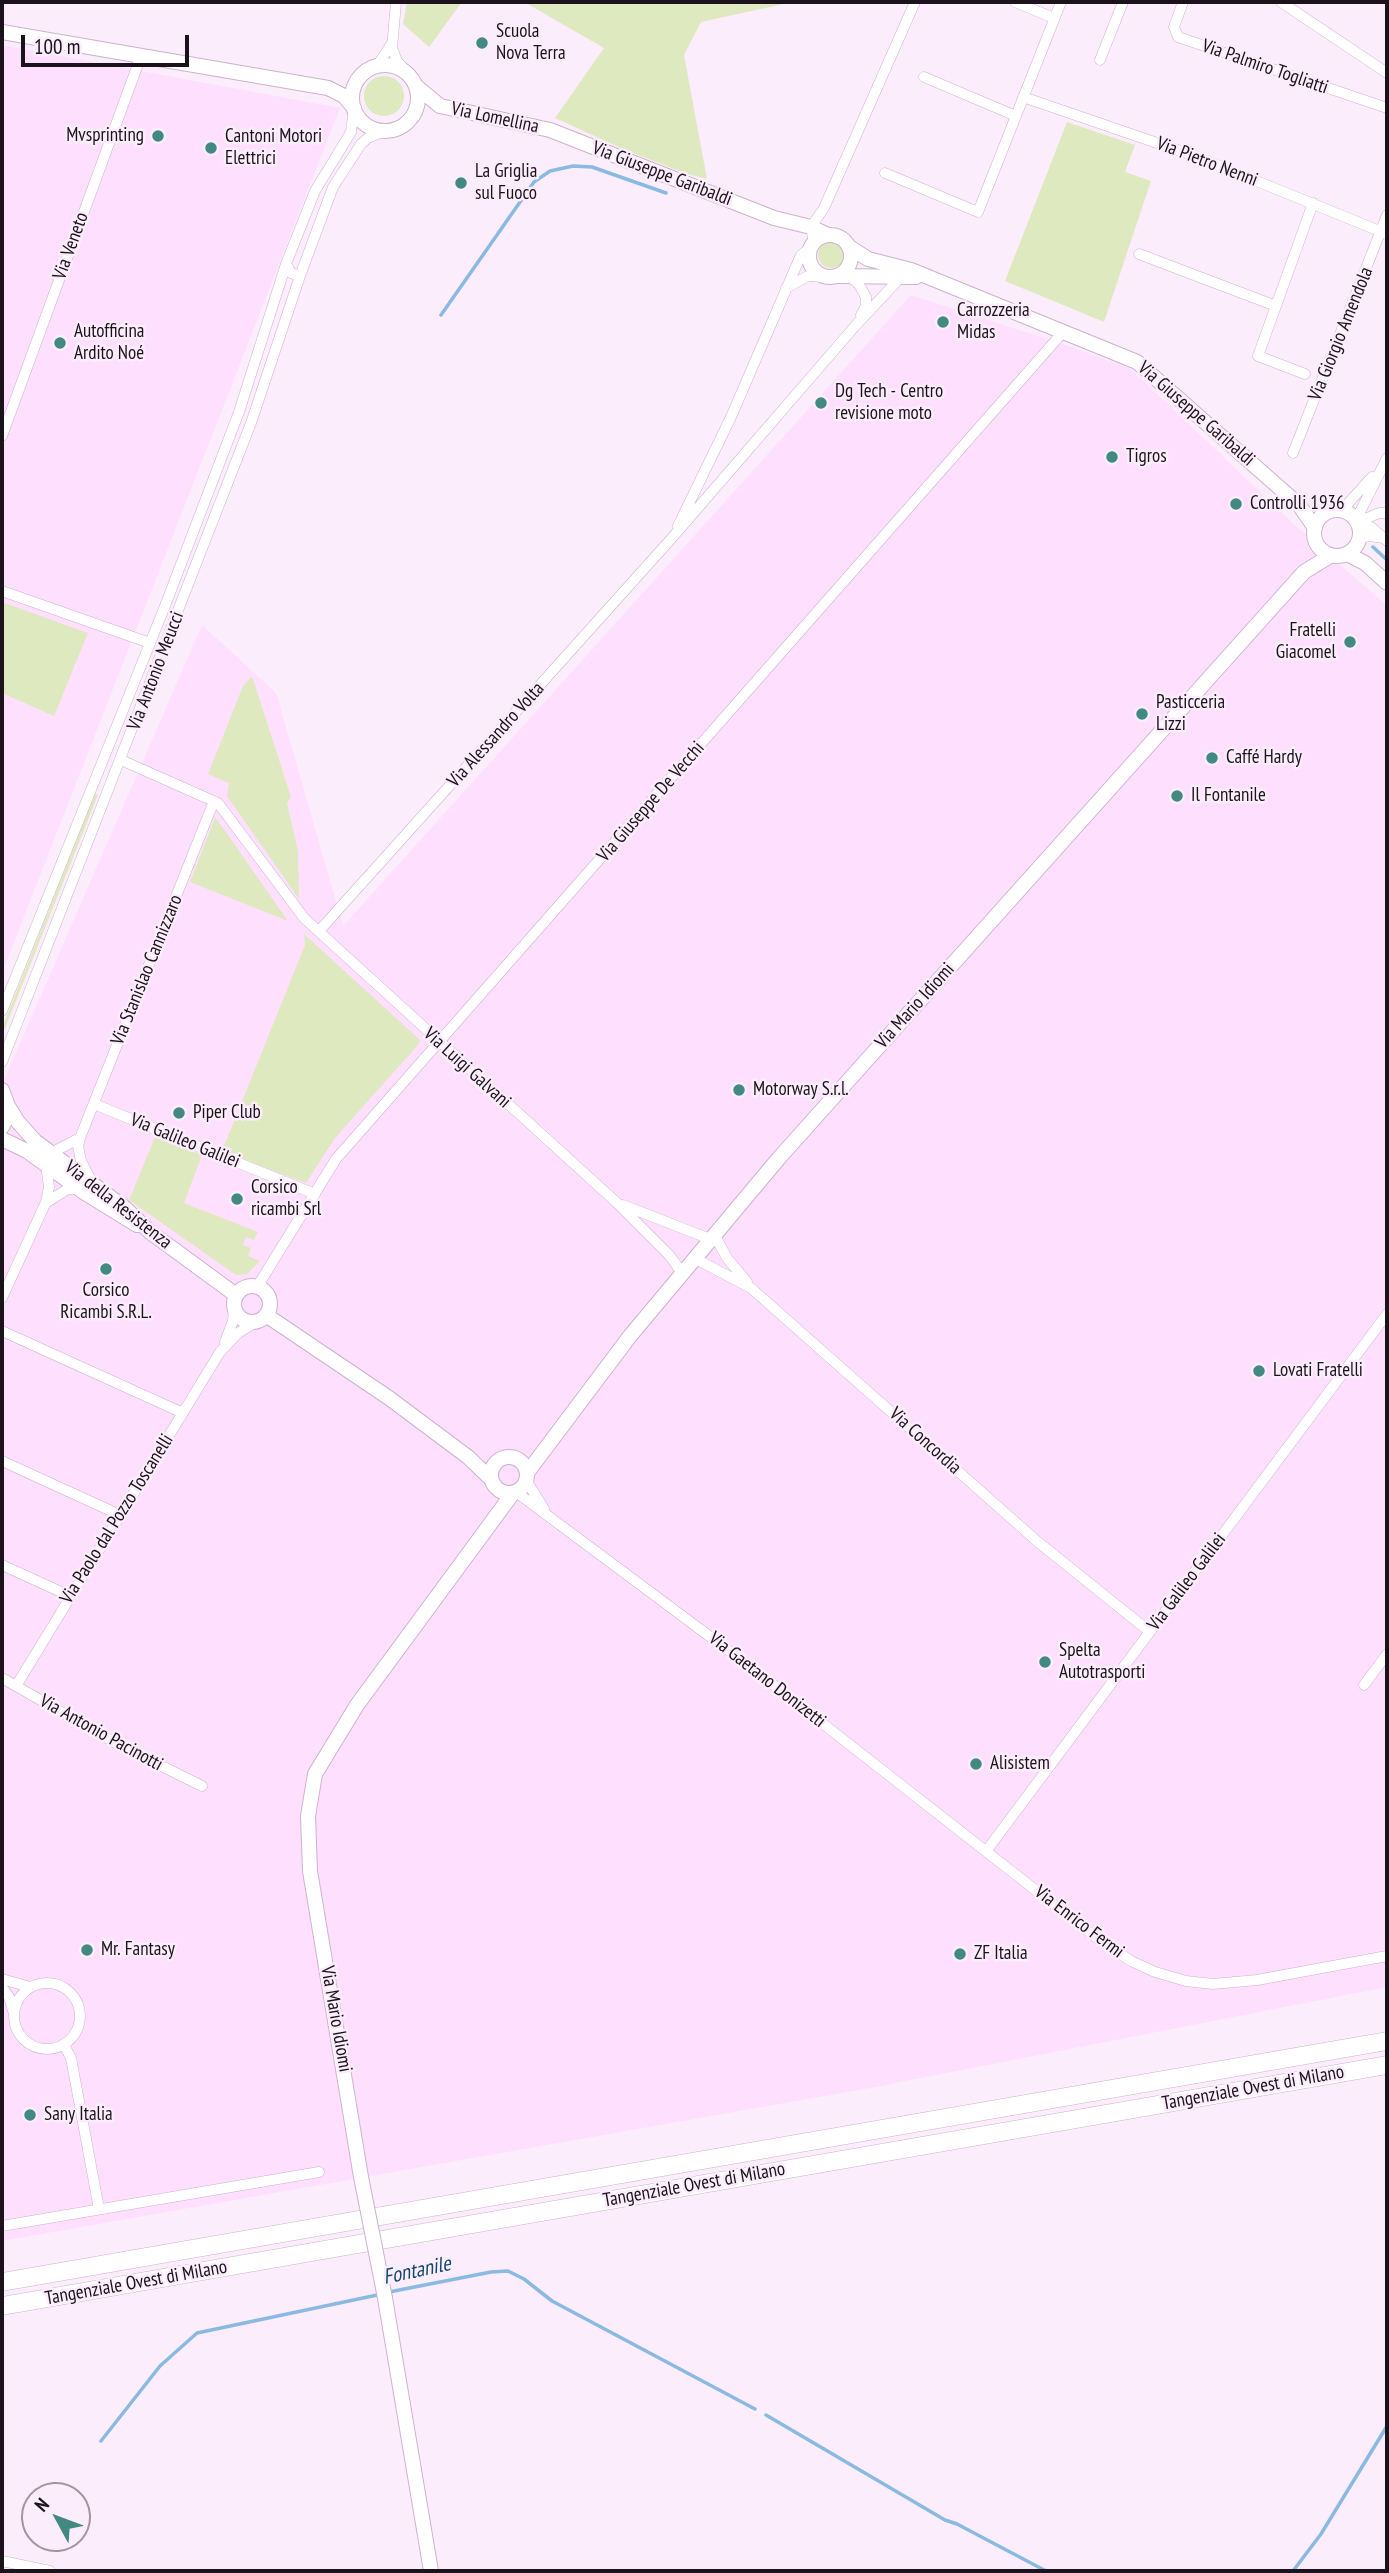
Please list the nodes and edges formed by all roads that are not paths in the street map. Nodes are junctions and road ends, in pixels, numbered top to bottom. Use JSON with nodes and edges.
{"nodes":[{"id":1,"x":398,"y":2,"type":"edge"},
{"id":2,"x":915,"y":2,"type":"edge"},
{"id":3,"x":1015,"y":2,"type":"edge"},
{"id":4,"x":1061,"y":2,"type":"edge"},
{"id":5,"x":1123,"y":2,"type":"edge"},
{"id":6,"x":1183,"y":2,"type":"edge"},
{"id":7,"x":1281,"y":2,"type":"edge"},
{"id":8,"x":1055,"y":18,"type":"junction"},
{"id":9,"x":2,"y":32,"type":"edge"},
{"id":10,"x":393,"y":39,"type":"junction"},
{"id":11,"x":141,"y":57,"type":"junction"},
{"id":12,"x":1100,"y":60,"type":"dead end"},
{"id":13,"x":377,"y":66,"type":"junction"},
{"id":14,"x":406,"y":71,"type":"junction"},
{"id":15,"x":1387,"y":72,"type":"edge"},
{"id":16,"x":360,"y":76,"type":"junction"},
{"id":17,"x":924,"y":77,"type":"dead end"},
{"id":18,"x":417,"y":87,"type":"junction"},
{"id":19,"x":328,"y":88,"type":"junction"},
{"id":20,"x":1023,"y":97,"type":"junction"},
{"id":21,"x":440,"y":106,"type":"junction"},
{"id":22,"x":354,"y":108,"type":"junction"},
{"id":23,"x":1387,"y":108,"type":"edge"},
{"id":24,"x":1016,"y":116,"type":"junction"},
{"id":25,"x":411,"y":118,"type":"junction"},
{"id":26,"x":550,"y":130,"type":"joint"},
{"id":27,"x":385,"y":131,"type":"junction"},
{"id":28,"x":885,"y":173,"type":"dead end"},
{"id":29,"x":1313,"y":203,"type":"junction"},
{"id":30,"x":824,"y":208,"type":"junction"},
{"id":31,"x":1387,"y":215,"type":"edge"},
{"id":32,"x":774,"y":218,"type":"junction"},
{"id":33,"x":811,"y":228,"type":"junction"},
{"id":34,"x":1385,"y":233,"type":"edge"},
{"id":35,"x":830,"y":235,"type":"junction"},
{"id":36,"x":812,"y":246,"type":"junction"},
{"id":37,"x":850,"y":248,"type":"junction"},
{"id":38,"x":1139,"y":254,"type":"dead end"},
{"id":39,"x":286,"y":264,"type":"junction"},
{"id":40,"x":300,"y":276,"type":"junction"},
{"id":41,"x":844,"y":276,"type":"junction"},
{"id":42,"x":902,"y":276,"type":"junction"},
{"id":43,"x":824,"y":277,"type":"junction"},
{"id":44,"x":927,"y":277,"type":"junction"},
{"id":45,"x":786,"y":288,"type":"junction"},
{"id":46,"x":1276,"y":306,"type":"junction"},
{"id":47,"x":856,"y":325,"type":"junction"},
{"id":48,"x":1064,"y":331,"type":"junction"},
{"id":49,"x":1305,"y":374,"type":"dead end"},
{"id":50,"x":2,"y":436,"type":"edge"},
{"id":51,"x":1293,"y":453,"type":"dead end"},
{"id":52,"x":1385,"y":462,"type":"edge"},
{"id":53,"x":1299,"y":505,"type":"junction"},
{"id":54,"x":1342,"y":510,"type":"junction"},
{"id":55,"x":1387,"y":513,"type":"edge"},
{"id":56,"x":1323,"y":515,"type":"junction"},
{"id":57,"x":1356,"y":534,"type":"junction"},
{"id":58,"x":1315,"y":535,"type":"junction"},
{"id":59,"x":671,"y":539,"type":"junction"},
{"id":60,"x":1386,"y":540,"type":"edge"},
{"id":61,"x":1330,"y":555,"type":"junction"},
{"id":62,"x":1304,"y":572,"type":"junction"},
{"id":63,"x":1387,"y":583,"type":"edge"},
{"id":64,"x":2,"y":591,"type":"edge"},
{"id":65,"x":150,"y":643,"type":"junction"},
{"id":66,"x":121,"y":761,"type":"junction"},
{"id":67,"x":214,"y":801,"type":"junction"},
{"id":68,"x":319,"y":931,"type":"junction"},
{"id":69,"x":2,"y":1011,"type":"edge"},
{"id":70,"x":439,"y":1043,"type":"junction"},
{"id":71,"x":2,"y":1062,"type":"edge"},
{"id":72,"x":2,"y":1090,"type":"edge"},
{"id":73,"x":94,"y":1104,"type":"junction"},
{"id":74,"x":8,"y":1106,"type":"junction"},
{"id":75,"x":2,"y":1127,"type":"edge"},
{"id":76,"x":80,"y":1138,"type":"junction"},
{"id":77,"x":2,"y":1139,"type":"edge"},
{"id":78,"x":48,"y":1159,"type":"junction"},
{"id":79,"x":98,"y":1188,"type":"junction"},
{"id":80,"x":79,"y":1189,"type":"junction"},
{"id":81,"x":316,"y":1194,"type":"junction"},
{"id":82,"x":46,"y":1202,"type":"junction"},
{"id":83,"x":616,"y":1202,"type":"junction"},
{"id":84,"x":150,"y":1232,"type":"junction"},
{"id":85,"x":712,"y":1236,"type":"junction"},
{"id":86,"x":694,"y":1258,"type":"junction"},
{"id":87,"x":682,"y":1273,"type":"junction"},
{"id":88,"x":257,"y":1287,"type":"junction"},
{"id":89,"x":751,"y":1288,"type":"junction"},
{"id":90,"x":2,"y":1298,"type":"edge"},
{"id":91,"x":235,"y":1302,"type":"junction"},
{"id":92,"x":1387,"y":1314,"type":"edge"},
{"id":93,"x":261,"y":1318,"type":"junction"},
{"id":94,"x":2,"y":1331,"type":"edge"},
{"id":95,"x":220,"y":1352,"type":"junction"},
{"id":96,"x":183,"y":1413,"type":"junction"},
{"id":97,"x":468,"y":1457,"type":"junction"},
{"id":98,"x":499,"y":1460,"type":"junction"},
{"id":99,"x":2,"y":1461,"type":"edge"},
{"id":100,"x":524,"y":1471,"type":"junction"},
{"id":101,"x":493,"y":1483,"type":"junction"},
{"id":102,"x":514,"y":1492,"type":"junction"},
{"id":103,"x":546,"y":1512,"type":"junction"},
{"id":104,"x":120,"y":1515,"type":"junction"},
{"id":105,"x":494,"y":1517,"type":"junction"},
{"id":106,"x":2,"y":1565,"type":"edge"},
{"id":107,"x":70,"y":1596,"type":"junction"},
{"id":108,"x":1150,"y":1632,"type":"junction"},
{"id":109,"x":1387,"y":1654,"type":"edge"},
{"id":110,"x":2,"y":1678,"type":"edge"},
{"id":111,"x":1364,"y":1685,"type":"dead end"},
{"id":112,"x":16,"y":1686,"type":"junction"},
{"id":113,"x":202,"y":1786,"type":"dead end"},
{"id":114,"x":987,"y":1850,"type":"junction"},
{"id":115,"x":1387,"y":1956,"type":"edge"},
{"id":116,"x":2,"y":1979,"type":"edge"},
{"id":117,"x":2,"y":1987,"type":"edge"},
{"id":118,"x":30,"y":1987,"type":"junction"},
{"id":119,"x":14,"y":2014,"type":"junction"},
{"id":120,"x":1387,"y":2041,"type":"edge"},
{"id":121,"x":64,"y":2045,"type":"junction"},
{"id":122,"x":1387,"y":2065,"type":"edge"},
{"id":123,"x":319,"y":2172,"type":"dead end"},
{"id":124,"x":99,"y":2210,"type":"junction"},
{"id":125,"x":2,"y":2226,"type":"edge"},
{"id":126,"x":2,"y":2282,"type":"edge"},
{"id":127,"x":2,"y":2306,"type":"edge"},
{"id":128,"x":2,"y":2561,"type":"edge"},
{"id":129,"x":23,"y":2569,"type":"edge"},
{"id":130,"x":50,"y":2571,"type":"edge"},
{"id":131,"x":431,"y":2571,"type":"edge"}],
"edges":[{"from":1,"to":10,"type":"street"},
{"from":2,"to":30,"type":"street"},
{"from":3,"to":8,"type":"street"},
{"from":4,"to":8,"type":"street"},
{"from":5,"to":12,"type":"street"},
{"from":6,"to":23,"type":"street","name":"Via Palmiro Togliatti"},
{"from":7,"to":15,"type":"street"},
{"from":8,"to":20,"type":"street"},
{"from":9,"to":11,"type":"street"},
{"from":10,"to":13,"type":"street"},
{"from":10,"to":14,"type":"street"},
{"from":11,"to":19,"type":"street"},
{"from":11,"to":50,"type":"street","name":"Via Veneto"},
{"from":13,"to":14,"type":"street"},
{"from":13,"to":16,"type":"street"},
{"from":14,"to":18,"type":"street"},
{"from":16,"to":19,"type":"street"},
{"from":16,"to":22,"type":"street"},
{"from":17,"to":24,"type":"street"},
{"from":18,"to":21,"type":"street","name":"Via Lomellina"},
{"from":18,"to":25,"type":"street"},
{"from":19,"to":22,"type":"street"},
{"from":20,"to":24,"type":"street"},
{"from":20,"to":29,"type":"street","name":"Via Pietro Nenni"},
{"from":21,"to":25,"type":"street","name":"Via Lomellina"},
{"from":21,"to":26,"type":"street","name":"Via Lomellina"},
{"from":22,"to":27,"type":"street"},
{"from":22,"to":39,"type":"street","name":"Via Antonio Meucci"},
{"from":24,"to":28,"type":"street"},
{"from":25,"to":27,"type":"street"},
{"from":26,"to":32,"type":"street","name":"Via Giuseppe Garibaldi"},
{"from":27,"to":40,"type":"street","name":"Via Antonio Meucci"},
{"from":29,"to":34,"type":"street","name":"Via Pietro Nenni"},
{"from":29,"to":46,"type":"street"},
{"from":30,"to":33,"type":"street"},
{"from":30,"to":35,"type":"street"},
{"from":31,"to":34,"type":"street","name":"Via Giorgio Amendola"},
{"from":32,"to":33,"type":"street","name":"Via Giuseppe Garibaldi"},
{"from":32,"to":36,"type":"street","name":"Via Giuseppe Garibaldi"},
{"from":33,"to":35,"type":"street","name":"Via Giuseppe Garibaldi"},
{"from":33,"to":36,"type":"street"},
{"from":34,"to":51,"type":"street","name":"Via Giorgio Amendola"},
{"from":35,"to":36,"type":"street"},
{"from":35,"to":37,"type":"street"},
{"from":36,"to":43,"type":"street"},
{"from":36,"to":45,"type":"street","name":"Via Alessandro Volta"},
{"from":37,"to":41,"type":"street"},
{"from":37,"to":44,"type":"street","name":"Via Giuseppe Garibaldi"},
{"from":38,"to":46,"type":"street"},
{"from":39,"to":40,"type":"street"},
{"from":39,"to":65,"type":"street","name":"Via Antonio Meucci"},
{"from":40,"to":66,"type":"street","name":"Via Antonio Meucci"},
{"from":41,"to":42,"type":"street","name":"Via Giuseppe Garibaldi"},
{"from":41,"to":43,"type":"street"},
{"from":41,"to":47,"type":"street","name":"Via Alessandro Volta"},
{"from":42,"to":44,"type":"street","name":"Via Giuseppe Garibaldi"},
{"from":42,"to":47,"type":"street","name":"Via Alessandro Volta"},
{"from":43,"to":45,"type":"street"},
{"from":44,"to":48,"type":"street","name":"Via Giuseppe Garibaldi"},
{"from":45,"to":59,"type":"street","name":"Via Alessandro Volta"},
{"from":46,"to":49,"type":"street"},
{"from":47,"to":59,"type":"street","name":"Via Alessandro Volta"},
{"from":48,"to":53,"type":"street","name":"Via Giuseppe Garibaldi"},
{"from":48,"to":70,"type":"street","name":"Via Giuseppe De Vecchi"},
{"from":52,"to":54,"type":"street"},
{"from":52,"to":57,"type":"street"},
{"from":53,"to":56,"type":"street","name":"Via Giuseppe Garibaldi"},
{"from":53,"to":58,"type":"street","name":"Via Giuseppe Garibaldi"},
{"from":54,"to":56,"type":"street"},
{"from":54,"to":57,"type":"street"},
{"from":55,"to":57,"type":"street"},
{"from":56,"to":58,"type":"street"},
{"from":57,"to":60,"type":"street"},
{"from":57,"to":61,"type":"street"},
{"from":57,"to":63,"type":"street"},
{"from":58,"to":61,"type":"street"},
{"from":58,"to":62,"type":"street","name":"Via Mario Idiomi"},
{"from":59,"to":68,"type":"street","name":"Via Alessandro Volta"},
{"from":61,"to":62,"type":"street","name":"Via Mario Idiomi"},
{"from":62,"to":85,"type":"street","name":"Via Mario Idiomi"},
{"from":64,"to":65,"type":"street"},
{"from":65,"to":69,"type":"street","name":"Via Antonio Meucci"},
{"from":66,"to":67,"type":"street"},
{"from":66,"to":71,"type":"street","name":"Via Antonio Meucci"},
{"from":67,"to":68,"type":"street","name":"Via Luigi Galvani"},
{"from":67,"to":73,"type":"street","name":"Via Stanislao Cannizzaro"},
{"from":68,"to":70,"type":"street","name":"Via Luigi Galvani"},
{"from":70,"to":81,"type":"street","name":"Via Giuseppe De Vecchi"},
{"from":70,"to":83,"type":"street","name":"Via Luigi Galvani"},
{"from":72,"to":74,"type":"street","name":"Via della Resistenza"},
{"from":73,"to":76,"type":"street","name":"Via Stanislao Cannizzaro"},
{"from":73,"to":81,"type":"street","name":"Via Galileo Galilei"},
{"from":74,"to":75,"type":"street"},
{"from":74,"to":78,"type":"street","name":"Via della Resistenza"},
{"from":76,"to":78,"type":"street"},
{"from":76,"to":79,"type":"street"},
{"from":77,"to":78,"type":"street"},
{"from":78,"to":79,"type":"street","name":"Via della Resistenza"},
{"from":78,"to":80,"type":"street"},
{"from":78,"to":82,"type":"street"},
{"from":79,"to":84,"type":"street","name":"Via della Resistenza"},
{"from":80,"to":82,"type":"street"},
{"from":80,"to":84,"type":"street"},
{"from":81,"to":88,"type":"street","name":"Via Giuseppe De Vecchi"},
{"from":82,"to":90,"type":"street"},
{"from":83,"to":85,"type":"street","name":"Via Luigi Galvani"},
{"from":83,"to":87,"type":"street","name":"Via Luigi Galvani"},
{"from":84,"to":91,"type":"street","name":"Via della Resistenza"},
{"from":85,"to":86,"type":"street","name":"Via Mario Idiomi"},
{"from":85,"to":89,"type":"street"},
{"from":86,"to":87,"type":"street","name":"Via Mario Idiomi"},
{"from":86,"to":89,"type":"street","name":"Via Concordia"},
{"from":87,"to":100,"type":"street","name":"Via Mario Idiomi"},
{"from":88,"to":91,"type":"street"},
{"from":88,"to":93,"type":"street"},
{"from":89,"to":108,"type":"street","name":"Via Concordia"},
{"from":91,"to":93,"type":"street"},
{"from":91,"to":95,"type":"street","name":"Via Paolo dal Pozzo Toscanelli"},
{"from":92,"to":108,"type":"street","name":"Via Galileo Galilei"},
{"from":93,"to":95,"type":"street","name":"Via Paolo dal Pozzo Toscanelli"},
{"from":93,"to":97,"type":"street"},
{"from":94,"to":96,"type":"street"},
{"from":95,"to":96,"type":"street","name":"Via Paolo dal Pozzo Toscanelli"},
{"from":96,"to":104,"type":"street","name":"Via Paolo dal Pozzo Toscanelli"},
{"from":97,"to":98,"type":"street"},
{"from":97,"to":101,"type":"street"},
{"from":98,"to":100,"type":"street"},
{"from":98,"to":101,"type":"street"},
{"from":99,"to":104,"type":"street"},
{"from":100,"to":102,"type":"street"},
{"from":100,"to":103,"type":"street","name":"Via Gaetano Donizetti"},
{"from":101,"to":102,"type":"street"},
{"from":101,"to":105,"type":"street"},
{"from":102,"to":103,"type":"street","name":"Via Gaetano Donizetti"},
{"from":102,"to":105,"type":"street","name":"Via Mario Idiomi"},
{"from":103,"to":114,"type":"street","name":"Via Gaetano Donizetti"},
{"from":104,"to":107,"type":"street","name":"Via Paolo dal Pozzo Toscanelli"},
{"from":105,"to":131,"type":"street","name":"Via Mario Idiomi","bridge":true},
{"from":106,"to":107,"type":"street"},
{"from":107,"to":112,"type":"street","name":"Via Paolo dal Pozzo Toscanelli"},
{"from":108,"to":114,"type":"street","name":"Via Galileo Galilei"},
{"from":109,"to":111,"type":"street"},
{"from":110,"to":112,"type":"street","name":"Via Antonio Pacinotti"},
{"from":112,"to":113,"type":"street","name":"Via Antonio Pacinotti"},
{"from":114,"to":115,"type":"street","name":"Via Enrico Fermi"},
{"from":116,"to":118,"type":"street"},
{"from":117,"to":119,"type":"street"},
{"from":118,"to":119,"type":"street"},
{"from":118,"to":121,"type":"street"},
{"from":119,"to":121,"type":"street"},
{"from":120,"to":126,"type":"highway","name":"Tangenziale Ovest di Milano"},
{"from":121,"to":124,"type":"street"},
{"from":122,"to":127,"type":"highway","name":"Tangenziale Ovest di Milano"},
{"from":123,"to":124,"type":"street"},
{"from":124,"to":125,"type":"street"},
{"from":128,"to":129,"type":"street"},
{"from":129,"to":130,"type":"street"}]}
